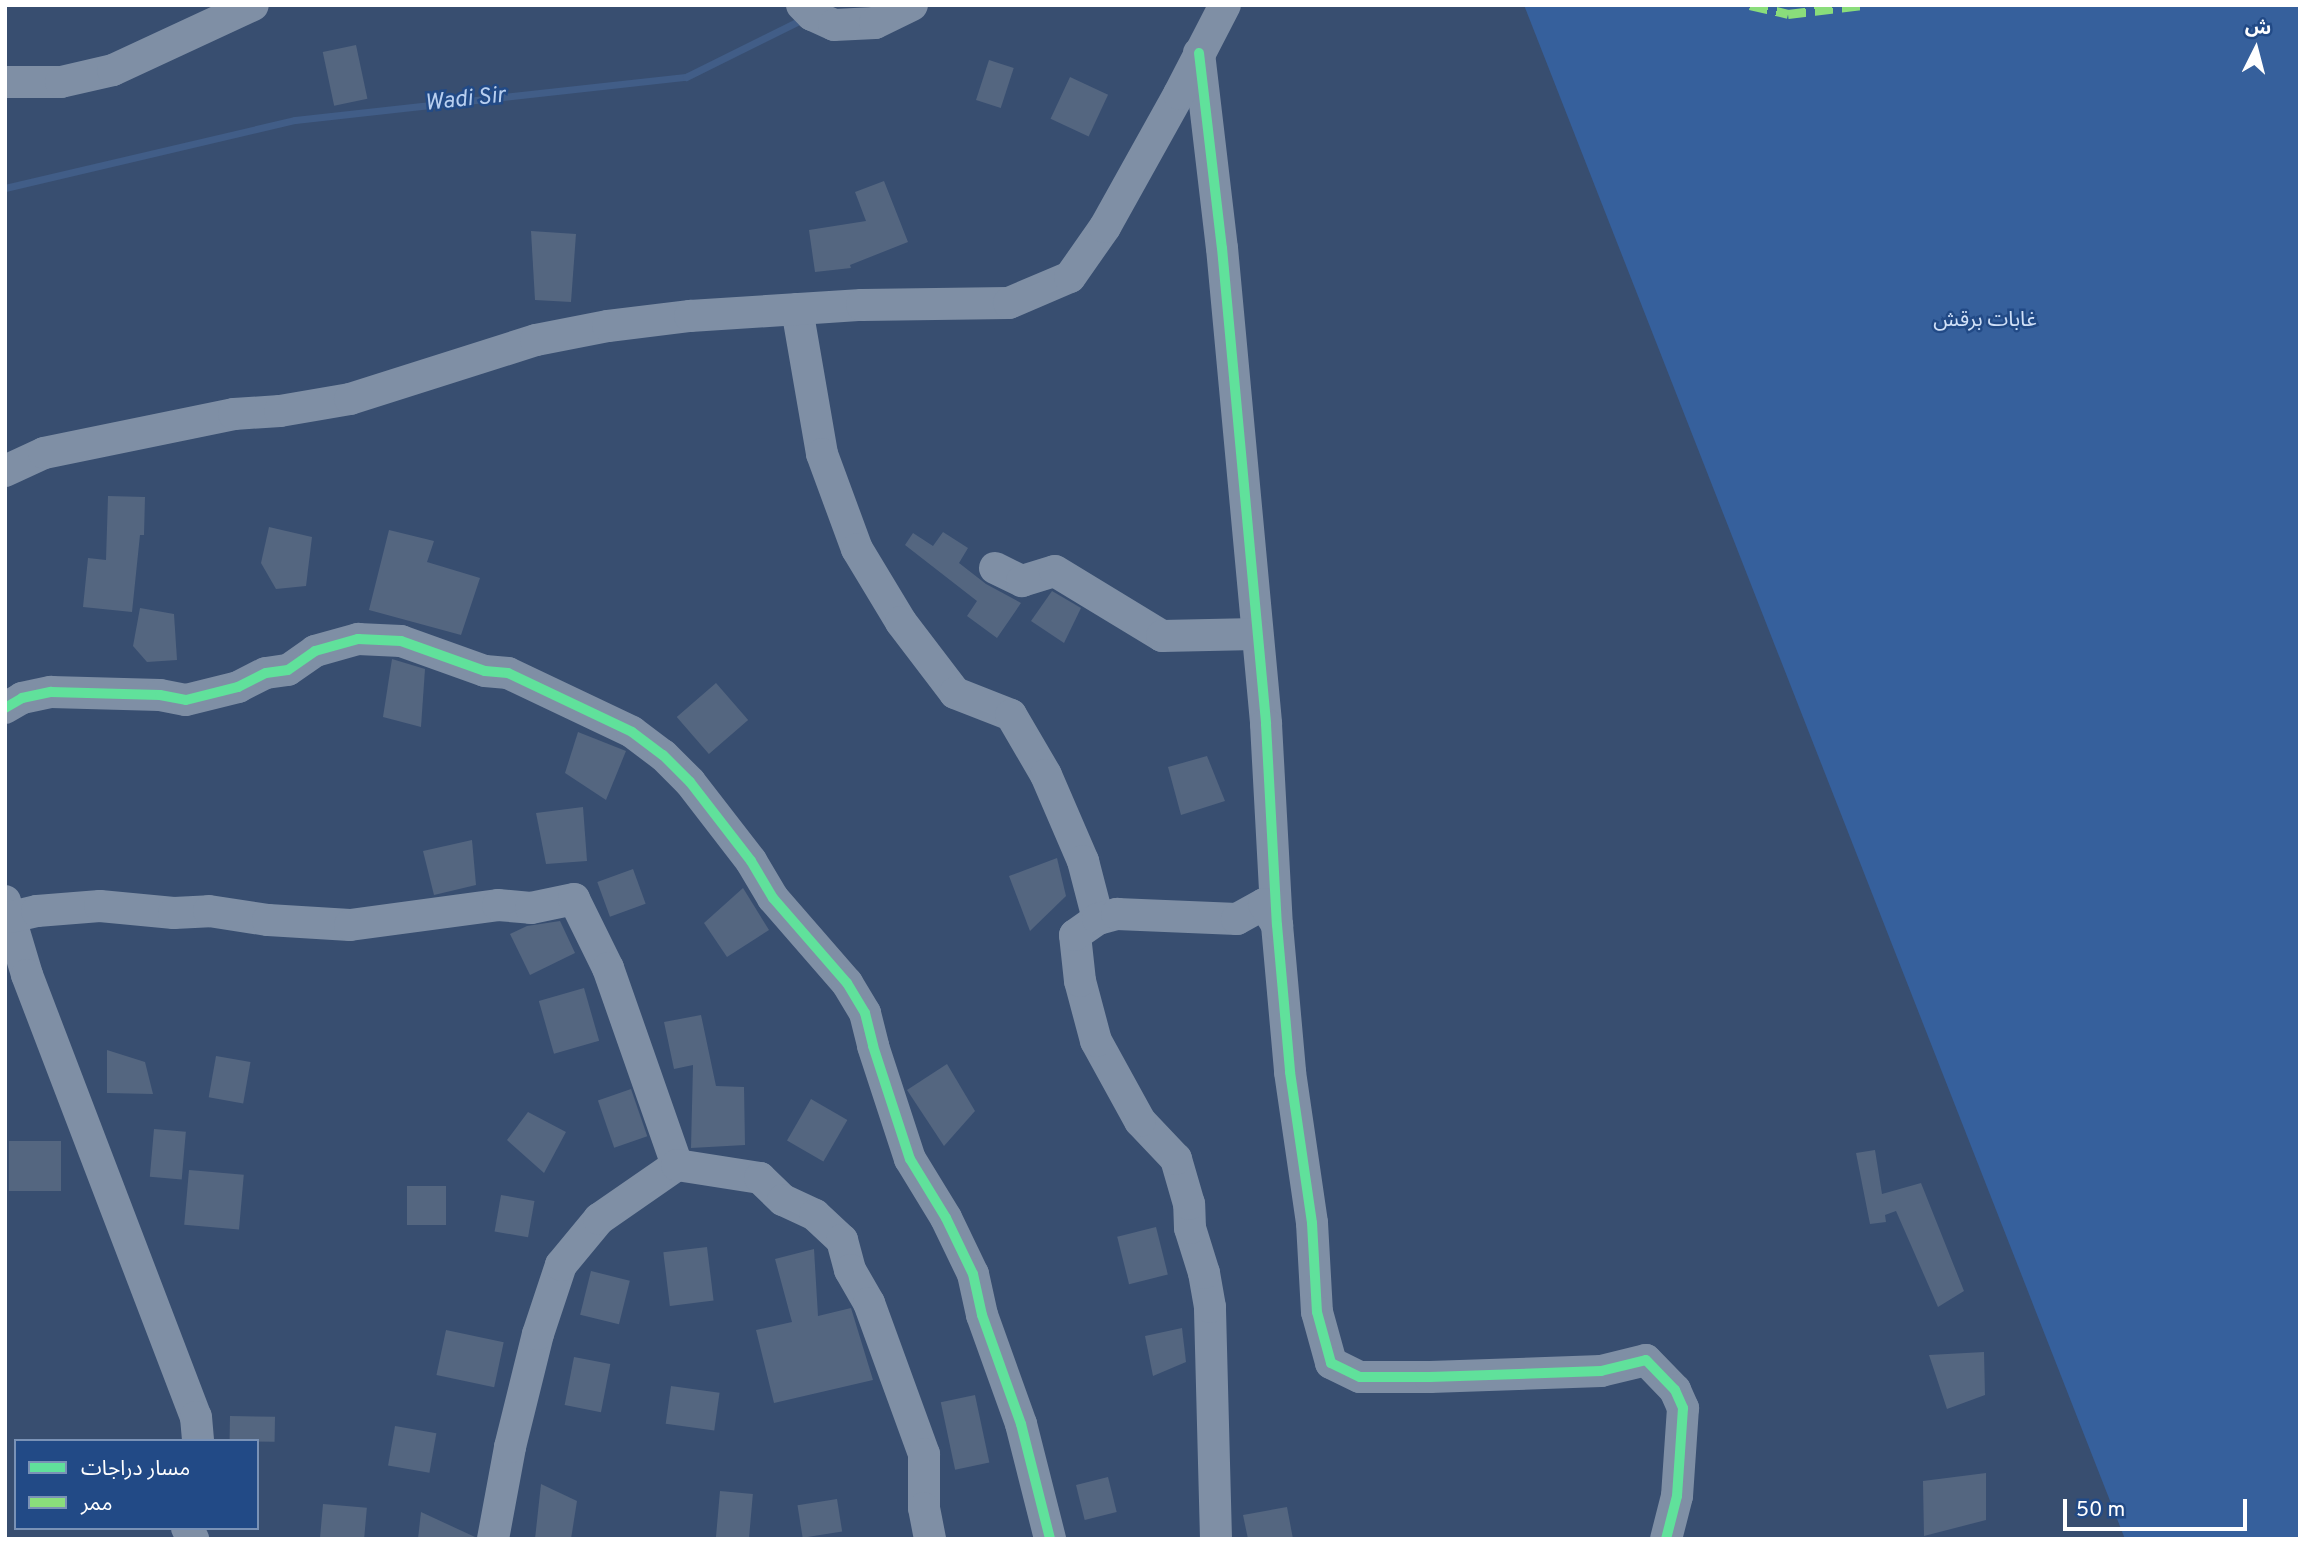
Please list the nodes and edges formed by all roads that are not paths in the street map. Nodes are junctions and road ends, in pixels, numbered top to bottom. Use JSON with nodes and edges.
{"nodes":[{"id":1,"x":253,"y":5,"type":"edge"},
{"id":2,"x":802,"y":5,"type":"edge"},
{"id":3,"x":912,"y":5,"type":"edge"},
{"id":4,"x":1225,"y":5,"type":"edge"},
{"id":5,"x":1199,"y":53,"type":"junction"},
{"id":6,"x":5,"y":82,"type":"edge"},
{"id":7,"x":797,"y":309,"type":"junction"},
{"id":8,"x":5,"y":471,"type":"edge"},
{"id":9,"x":996,"y":568,"type":"dead end"},
{"id":10,"x":1256,"y":634,"type":"junction"},
{"id":11,"x":5,"y":708,"type":"edge"},
{"id":12,"x":8,"y":909,"type":"edge"},
{"id":13,"x":1098,"y":919,"type":"junction"},
{"id":14,"x":1277,"y":926,"type":"junction"},
{"id":15,"x":677,"y":1165,"type":"junction"},
{"id":16,"x":198,"y":1439,"type":"edge"},
{"id":17,"x":493,"y":1539,"type":"edge"},
{"id":18,"x":930,"y":1539,"type":"edge"},
{"id":19,"x":1050,"y":1539,"type":"edge"},
{"id":20,"x":1216,"y":1539,"type":"edge"},
{"id":21,"x":1665,"y":1539,"type":"edge"}],
"edges":[{"from":1,"to":6,"type":"street"},
{"from":2,"to":3,"type":"street"},
{"from":4,"to":5,"type":"street"},
{"from":5,"to":7,"type":"street"},
{"from":5,"to":10,"type":"street"},
{"from":7,"to":8,"type":"street"},
{"from":7,"to":13,"type":"street"},
{"from":9,"to":10,"type":"street"},
{"from":10,"to":14,"type":"street"},
{"from":11,"to":19,"type":"street"},
{"from":12,"to":15,"type":"street"},
{"from":12,"to":16,"type":"street"},
{"from":13,"to":14,"type":"street"},
{"from":13,"to":20,"type":"street"},
{"from":14,"to":21,"type":"street"},
{"from":15,"to":17,"type":"street"},
{"from":15,"to":18,"type":"street"}]}
